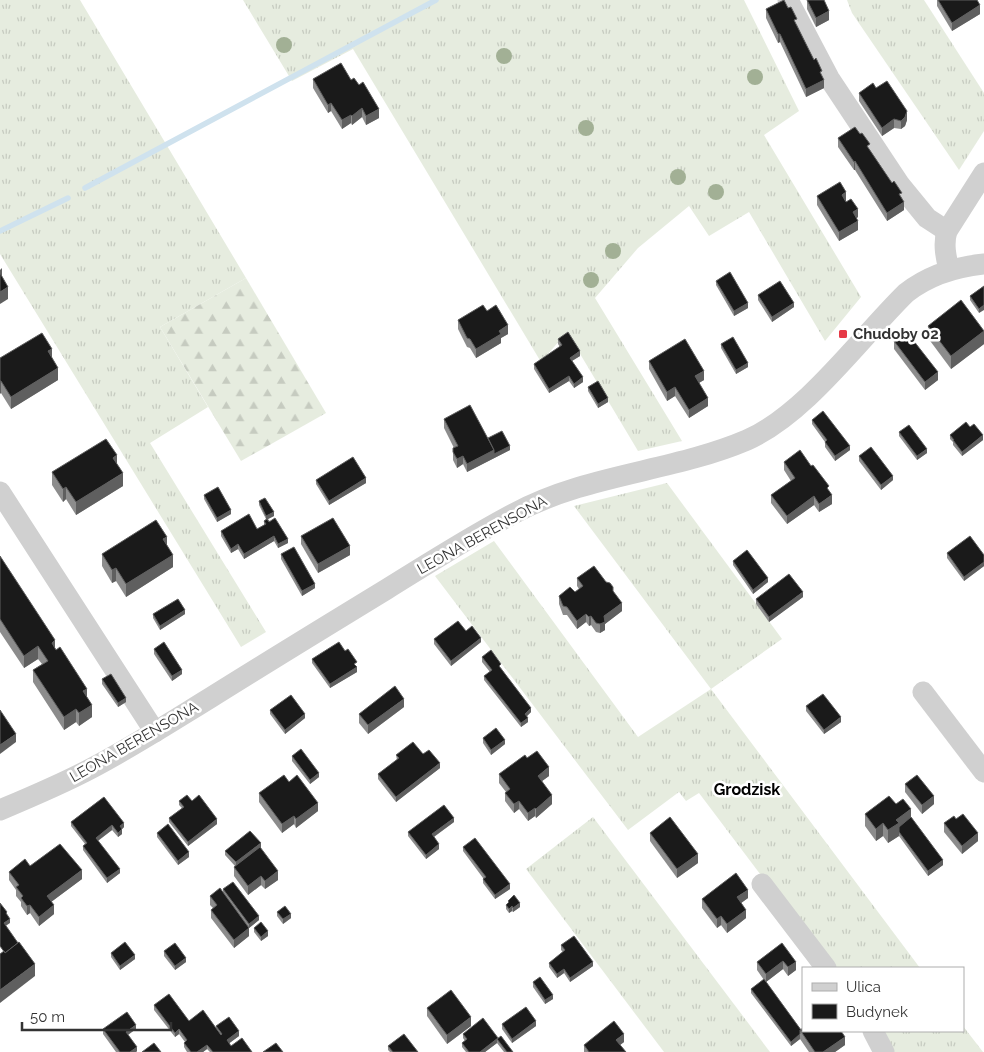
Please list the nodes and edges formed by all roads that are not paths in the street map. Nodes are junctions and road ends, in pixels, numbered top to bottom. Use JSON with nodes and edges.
{"nodes":[{"id":1,"x":788,"y":0,"type":"edge"},
{"id":2,"x":984,"y":173,"type":"edge"},
{"id":3,"x":947,"y":230,"type":"junction"},
{"id":4,"x":984,"y":264,"type":"edge"},
{"id":5,"x":950,"y":270,"type":"junction"},
{"id":6,"x":0,"y":492,"type":"edge"},
{"id":7,"x":923,"y":692,"type":"dead end"},
{"id":8,"x":155,"y":732,"type":"junction"},
{"id":9,"x":984,"y":772,"type":"edge"},
{"id":10,"x":0,"y":810,"type":"edge"},
{"id":11,"x":762,"y":884,"type":"dead end"},
{"id":12,"x":825,"y":967,"type":"edge"},
{"id":13,"x":874,"y":1032,"type":"edge"},
{"id":14,"x":884,"y":1052,"type":"edge"}],
"edges":[{"from":1,"to":3,"type":"street"},
{"from":2,"to":3,"type":"street"},
{"from":3,"to":5,"type":"street"},
{"from":4,"to":5,"type":"street","name":"LEONA BERENSONA"},
{"from":5,"to":8,"type":"street","name":"LEONA BERENSONA"},
{"from":6,"to":8,"type":"street"},
{"from":7,"to":9,"type":"street"},
{"from":8,"to":10,"type":"street","name":"LEONA BERENSONA"},
{"from":11,"to":12,"type":"street"},
{"from":13,"to":14,"type":"street"}]}
